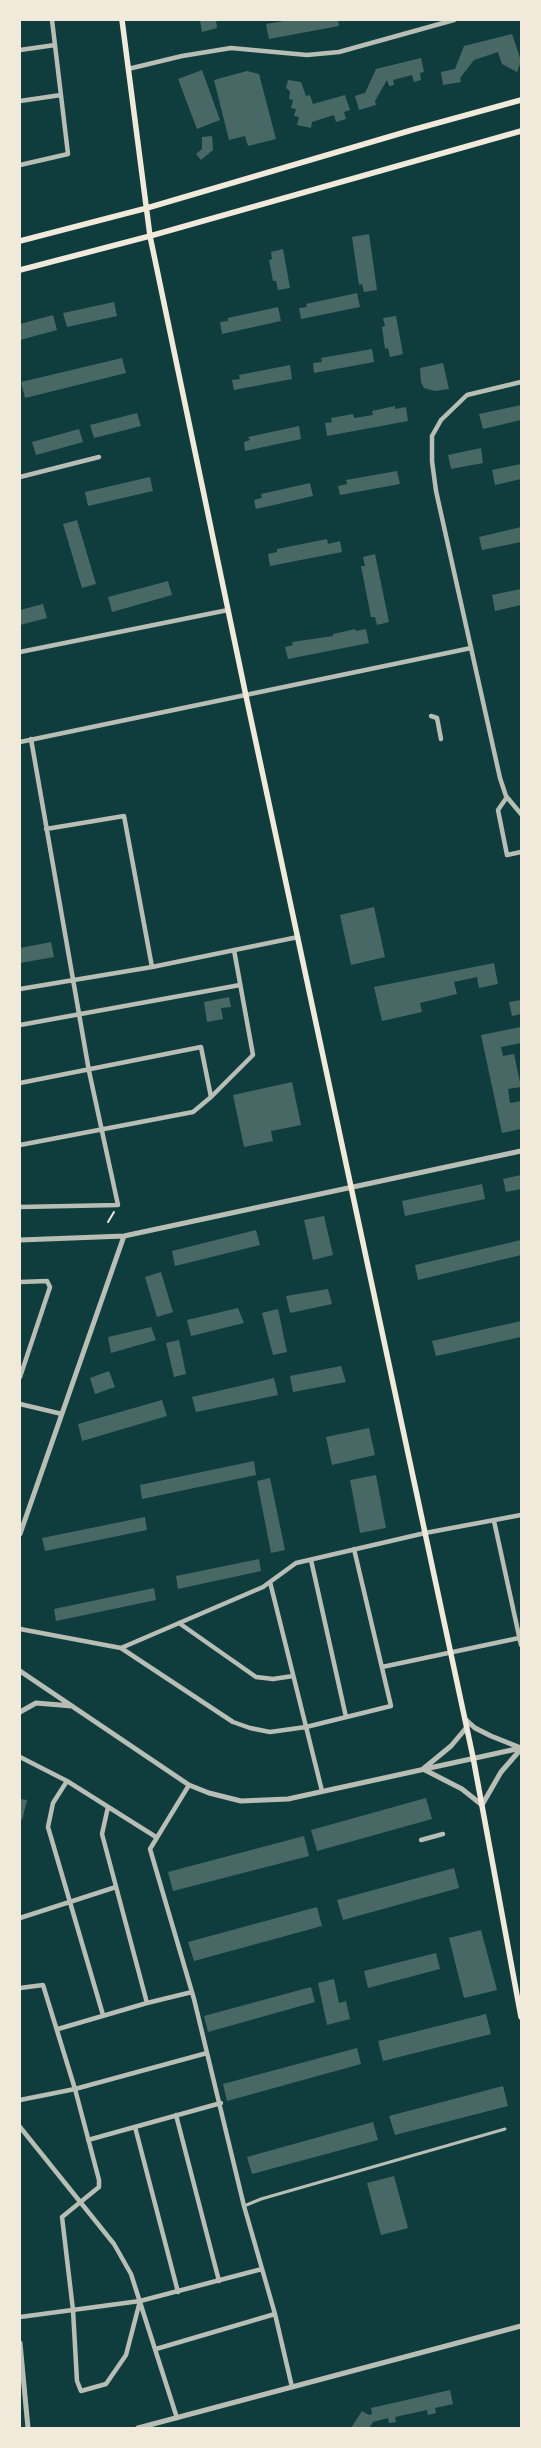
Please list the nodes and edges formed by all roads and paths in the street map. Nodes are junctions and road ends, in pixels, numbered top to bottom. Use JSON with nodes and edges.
{"nodes":[{"id":1,"x":52,"y":20,"type":"edge"},
{"id":2,"x":122,"y":20,"type":"edge"},
{"id":3,"x":454,"y":20,"type":"edge"},
{"id":4,"x":55,"y":45,"type":"junction"},
{"id":5,"x":20,"y":50,"type":"edge"},
{"id":6,"x":128,"y":69,"type":"junction"},
{"id":7,"x":61,"y":95,"type":"junction"},
{"id":8,"x":521,"y":100,"type":"edge"},
{"id":9,"x":20,"y":101,"type":"edge"},
{"id":10,"x":521,"y":131,"type":"edge"},
{"id":11,"x":20,"y":165,"type":"edge"},
{"id":12,"x":146,"y":208,"type":"junction"},
{"id":13,"x":150,"y":236,"type":"junction"},
{"id":14,"x":20,"y":240,"type":"edge"},
{"id":15,"x":20,"y":270,"type":"edge"},
{"id":16,"x":521,"y":382,"type":"edge"},
{"id":17,"x":99,"y":457,"type":"dead end"},
{"id":18,"x":20,"y":477,"type":"edge"},
{"id":19,"x":228,"y":610,"type":"junction"},
{"id":20,"x":471,"y":648,"type":"junction"},
{"id":21,"x":20,"y":652,"type":"edge"},
{"id":22,"x":246,"y":696,"type":"junction"},
{"id":23,"x":431,"y":716,"type":"dead end"},
{"id":24,"x":31,"y":739,"type":"junction"},
{"id":25,"x":441,"y":739,"type":"dead end"},
{"id":26,"x":20,"y":742,"type":"edge"},
{"id":27,"x":507,"y":797,"type":"junction"},
{"id":28,"x":521,"y":814,"type":"edge"},
{"id":29,"x":46,"y":829,"type":"junction"},
{"id":30,"x":521,"y":852,"type":"edge"},
{"id":31,"x":298,"y":938,"type":"junction"},
{"id":32,"x":234,"y":950,"type":"junction"},
{"id":33,"x":152,"y":967,"type":"junction"},
{"id":34,"x":72,"y":980,"type":"junction"},
{"id":35,"x":240,"y":985,"type":"junction"},
{"id":36,"x":20,"y":989,"type":"edge"},
{"id":37,"x":79,"y":1015,"type":"junction"},
{"id":38,"x":20,"y":1026,"type":"edge"},
{"id":39,"x":88,"y":1071,"type":"junction"},
{"id":40,"x":20,"y":1083,"type":"edge"},
{"id":41,"x":211,"y":1097,"type":"junction"},
{"id":42,"x":101,"y":1128,"type":"junction"},
{"id":43,"x":20,"y":1145,"type":"edge"},
{"id":44,"x":521,"y":1151,"type":"edge"},
{"id":45,"x":352,"y":1187,"type":"junction"},
{"id":46,"x":118,"y":1205,"type":"junction"},
{"id":47,"x":20,"y":1207,"type":"edge"},
{"id":48,"x":108,"y":1222,"type":"dead end"},
{"id":49,"x":124,"y":1236,"type":"junction"},
{"id":50,"x":20,"y":1240,"type":"edge"},
{"id":51,"x":20,"y":1282,"type":"edge"},
{"id":52,"x":20,"y":1377,"type":"edge"},
{"id":53,"x":20,"y":1404,"type":"edge"},
{"id":54,"x":62,"y":1414,"type":"junction"},
{"id":55,"x":521,"y":1514,"type":"edge"},
{"id":56,"x":494,"y":1521,"type":"junction"},
{"id":57,"x":425,"y":1533,"type":"junction"},
{"id":58,"x":20,"y":1534,"type":"edge"},
{"id":59,"x":354,"y":1549,"type":"junction"},
{"id":60,"x":311,"y":1560,"type":"junction"},
{"id":61,"x":270,"y":1582,"type":"junction"},
{"id":62,"x":178,"y":1624,"type":"junction"},
{"id":63,"x":20,"y":1629,"type":"edge"},
{"id":64,"x":520,"y":1638,"type":"junction"},
{"id":65,"x":521,"y":1645,"type":"edge"},
{"id":66,"x":121,"y":1648,"type":"junction"},
{"id":67,"x":451,"y":1652,"type":"junction"},
{"id":68,"x":382,"y":1667,"type":"junction"},
{"id":69,"x":20,"y":1671,"type":"edge"},
{"id":70,"x":293,"y":1676,"type":"junction"},
{"id":71,"x":73,"y":1706,"type":"junction"},
{"id":72,"x":20,"y":1712,"type":"edge"},
{"id":73,"x":346,"y":1717,"type":"junction"},
{"id":74,"x":465,"y":1719,"type":"junction"},
{"id":75,"x":306,"y":1727,"type":"junction"},
{"id":76,"x":467,"y":1727,"type":"junction"},
{"id":77,"x":521,"y":1748,"type":"edge"},
{"id":78,"x":20,"y":1757,"type":"edge"},
{"id":79,"x":473,"y":1757,"type":"junction"},
{"id":80,"x":423,"y":1769,"type":"junction"},
{"id":81,"x":67,"y":1781,"type":"junction"},
{"id":82,"x":189,"y":1785,"type":"junction"},
{"id":83,"x":322,"y":1791,"type":"junction"},
{"id":84,"x":482,"y":1805,"type":"junction"},
{"id":85,"x":108,"y":1807,"type":"junction"},
{"id":86,"x":443,"y":1834,"type":"dead end"},
{"id":87,"x":156,"y":1838,"type":"junction"},
{"id":88,"x":421,"y":1840,"type":"dead end"},
{"id":89,"x":116,"y":1887,"type":"junction"},
{"id":90,"x":70,"y":1902,"type":"junction"},
{"id":91,"x":20,"y":1918,"type":"edge"},
{"id":92,"x":20,"y":1988,"type":"edge"},
{"id":93,"x":192,"y":1992,"type":"junction"},
{"id":94,"x":147,"y":2003,"type":"junction"},
{"id":95,"x":103,"y":2016,"type":"junction"},
{"id":96,"x":521,"y":2017,"type":"edge"},
{"id":97,"x":58,"y":2030,"type":"junction"},
{"id":98,"x":207,"y":2053,"type":"junction"},
{"id":99,"x":75,"y":2089,"type":"junction"},
{"id":100,"x":20,"y":2100,"type":"edge"},
{"id":101,"x":221,"y":2103,"type":"junction"},
{"id":102,"x":176,"y":2115,"type":"junction"},
{"id":103,"x":20,"y":2127,"type":"edge"},
{"id":104,"x":134,"y":2127,"type":"junction"},
{"id":105,"x":505,"y":2129,"type":"dead end"},
{"id":106,"x":88,"y":2140,"type":"junction"},
{"id":107,"x":79,"y":2202,"type":"junction"},
{"id":108,"x":244,"y":2206,"type":"junction"},
{"id":109,"x":262,"y":2269,"type":"junction"},
{"id":110,"x":219,"y":2281,"type":"junction"},
{"id":111,"x":178,"y":2292,"type":"junction"},
{"id":112,"x":140,"y":2301,"type":"junction"},
{"id":113,"x":73,"y":2310,"type":"junction"},
{"id":114,"x":275,"y":2314,"type":"junction"},
{"id":115,"x":20,"y":2317,"type":"edge"},
{"id":116,"x":521,"y":2326,"type":"edge"},
{"id":117,"x":20,"y":2344,"type":"edge"},
{"id":118,"x":156,"y":2349,"type":"junction"},
{"id":119,"x":292,"y":2387,"type":"junction"},
{"id":120,"x":177,"y":2418,"type":"junction"},
{"id":121,"x":28,"y":2428,"type":"edge"},
{"id":122,"x":138,"y":2428,"type":"edge"}],
"edges":[{"from":1,"to":4,"type":"street"},
{"from":2,"to":6,"type":"main road"},
{"from":3,"to":6,"type":"street"},
{"from":4,"to":5,"type":"street"},
{"from":4,"to":7,"type":"street"},
{"from":6,"to":12,"type":"main road"},
{"from":7,"to":9,"type":"street"},
{"from":7,"to":11,"type":"street"},
{"from":8,"to":12,"type":"main road"},
{"from":10,"to":13,"type":"main road"},
{"from":12,"to":13,"type":"main road"},
{"from":12,"to":14,"type":"main road"},
{"from":13,"to":15,"type":"main road"},
{"from":13,"to":19,"type":"main road"},
{"from":16,"to":20,"type":"street"},
{"from":17,"to":18,"type":"street"},
{"from":19,"to":21,"type":"street"},
{"from":19,"to":22,"type":"main road"},
{"from":20,"to":22,"type":"street"},
{"from":20,"to":27,"type":"street"},
{"from":22,"to":24,"type":"street"},
{"from":22,"to":31,"type":"main road"},
{"from":23,"to":25,"type":"street"},
{"from":24,"to":26,"type":"street"},
{"from":24,"to":29,"type":"street"},
{"from":27,"to":28,"type":"street"},
{"from":27,"to":30,"type":"street"},
{"from":29,"to":33,"type":"street"},
{"from":29,"to":34,"type":"street"},
{"from":31,"to":32,"type":"street"},
{"from":31,"to":45,"type":"main road"},
{"from":32,"to":33,"type":"street"},
{"from":32,"to":35,"type":"street"},
{"from":33,"to":34,"type":"street"},
{"from":34,"to":36,"type":"street"},
{"from":34,"to":37,"type":"street"},
{"from":35,"to":37,"type":"street"},
{"from":35,"to":41,"type":"street"},
{"from":37,"to":38,"type":"street"},
{"from":37,"to":39,"type":"street"},
{"from":39,"to":40,"type":"street"},
{"from":39,"to":41,"type":"street"},
{"from":39,"to":42,"type":"street"},
{"from":41,"to":42,"type":"street"},
{"from":42,"to":43,"type":"street"},
{"from":42,"to":46,"type":"street"},
{"from":44,"to":45,"type":"street"},
{"from":45,"to":49,"type":"street"},
{"from":45,"to":57,"type":"main road"},
{"from":46,"to":47,"type":"street"},
{"from":46,"to":48,"type":"path"},
{"from":49,"to":50,"type":"street"},
{"from":49,"to":54,"type":"street"},
{"from":51,"to":52,"type":"street"},
{"from":53,"to":54,"type":"street"},
{"from":54,"to":58,"type":"street"},
{"from":55,"to":56,"type":"street"},
{"from":56,"to":57,"type":"street"},
{"from":56,"to":64,"type":"street"},
{"from":57,"to":59,"type":"street"},
{"from":57,"to":67,"type":"main road"},
{"from":59,"to":60,"type":"street"},
{"from":59,"to":68,"type":"street"},
{"from":60,"to":61,"type":"street"},
{"from":60,"to":73,"type":"street"},
{"from":61,"to":62,"type":"street"},
{"from":61,"to":70,"type":"street"},
{"from":62,"to":66,"type":"street"},
{"from":62,"to":70,"type":"street"},
{"from":63,"to":66,"type":"street"},
{"from":64,"to":65,"type":"street"},
{"from":64,"to":67,"type":"street"},
{"from":66,"to":75,"type":"street"},
{"from":67,"to":68,"type":"street"},
{"from":67,"to":74,"type":"main road"},
{"from":68,"to":73,"type":"street"},
{"from":69,"to":71,"type":"street"},
{"from":70,"to":75,"type":"street"},
{"from":71,"to":72,"type":"street"},
{"from":71,"to":82,"type":"street"},
{"from":73,"to":75,"type":"street"},
{"from":74,"to":76,"type":"main road"},
{"from":74,"to":77,"type":"street"},
{"from":75,"to":83,"type":"street"},
{"from":76,"to":79,"type":"main road"},
{"from":76,"to":80,"type":"street"},
{"from":77,"to":79,"type":"street"},
{"from":77,"to":84,"type":"street"},
{"from":78,"to":81,"type":"street"},
{"from":79,"to":80,"type":"street"},
{"from":79,"to":84,"type":"main road"},
{"from":80,"to":83,"type":"street"},
{"from":80,"to":84,"type":"street"},
{"from":81,"to":85,"type":"street"},
{"from":81,"to":90,"type":"street"},
{"from":82,"to":83,"type":"street"},
{"from":82,"to":87,"type":"street"},
{"from":84,"to":96,"type":"main road"},
{"from":85,"to":87,"type":"street"},
{"from":85,"to":89,"type":"street"},
{"from":86,"to":88,"type":"street"},
{"from":87,"to":93,"type":"street"},
{"from":89,"to":90,"type":"street"},
{"from":89,"to":94,"type":"street"},
{"from":90,"to":91,"type":"street"},
{"from":90,"to":95,"type":"street"},
{"from":92,"to":97,"type":"street"},
{"from":93,"to":94,"type":"street"},
{"from":93,"to":98,"type":"street"},
{"from":94,"to":95,"type":"street"},
{"from":95,"to":97,"type":"street"},
{"from":97,"to":99,"type":"street"},
{"from":98,"to":99,"type":"street"},
{"from":98,"to":101,"type":"street"},
{"from":99,"to":100,"type":"street"},
{"from":99,"to":106,"type":"street"},
{"from":101,"to":102,"type":"street"},
{"from":101,"to":108,"type":"street"},
{"from":102,"to":104,"type":"street"},
{"from":102,"to":110,"type":"street"},
{"from":103,"to":107,"type":"street"},
{"from":104,"to":106,"type":"street"},
{"from":104,"to":111,"type":"street"},
{"from":105,"to":108,"type":"street"},
{"from":106,"to":107,"type":"street"},
{"from":107,"to":112,"type":"street"},
{"from":107,"to":113,"type":"street"},
{"from":108,"to":109,"type":"street"},
{"from":109,"to":110,"type":"street"},
{"from":109,"to":114,"type":"street"},
{"from":110,"to":111,"type":"street"},
{"from":111,"to":112,"type":"street"},
{"from":112,"to":113,"type":"street"},
{"from":112,"to":113,"type":"street"},
{"from":112,"to":118,"type":"street"},
{"from":113,"to":115,"type":"street"},
{"from":114,"to":118,"type":"street"},
{"from":114,"to":119,"type":"street"},
{"from":116,"to":119,"type":"street"},
{"from":117,"to":121,"type":"street"},
{"from":118,"to":120,"type":"street"},
{"from":119,"to":120,"type":"street"},
{"from":120,"to":122,"type":"street"}]}
